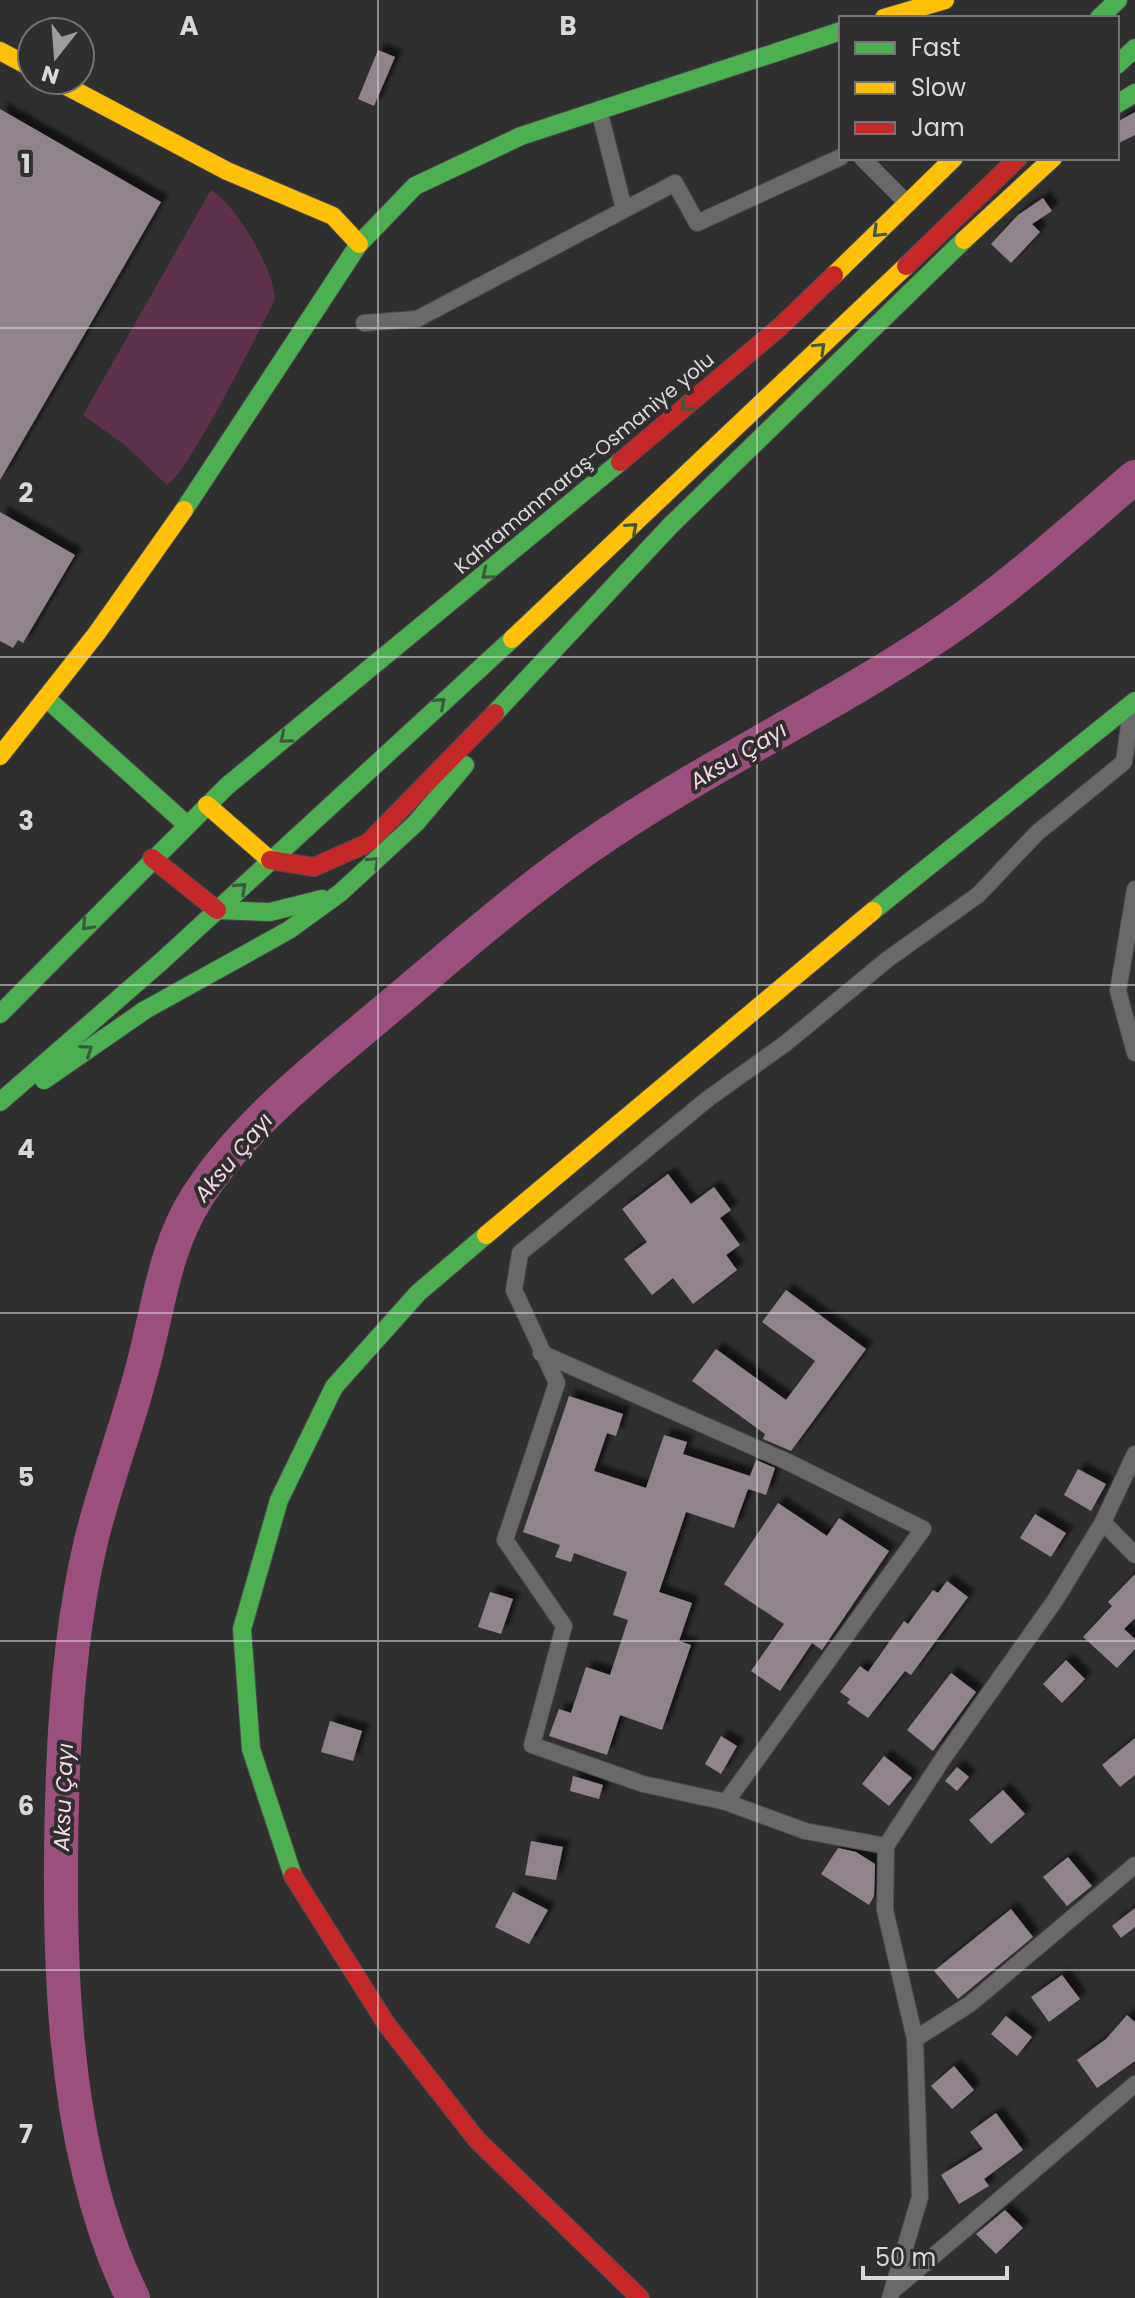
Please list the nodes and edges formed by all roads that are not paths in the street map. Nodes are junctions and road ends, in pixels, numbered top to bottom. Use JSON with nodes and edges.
{"nodes":[{"id":1,"x":945,"y":0,"type":"edge"},
{"id":2,"x":1118,"y":0,"type":"edge"},
{"id":3,"x":891,"y":16,"type":"edge"},
{"id":4,"x":1101,"y":16,"type":"edge"},
{"id":5,"x":839,"y":32,"type":"edge"},
{"id":6,"x":1135,"y":48,"type":"edge"},
{"id":7,"x":1119,"y":63,"type":"edge"},
{"id":8,"x":85,"y":96,"type":"edge"},
{"id":9,"x":599,"y":110,"type":"junction"},
{"id":10,"x":839,"y":158,"type":"edge"},
{"id":11,"x":864,"y":160,"type":"edge"},
{"id":12,"x":952,"y":160,"type":"edge"},
{"id":13,"x":1016,"y":160,"type":"edge"},
{"id":14,"x":1051,"y":160,"type":"edge"},
{"id":15,"x":908,"y":204,"type":"junction"},
{"id":16,"x":624,"y":209,"type":"junction"},
{"id":17,"x":359,"y":244,"type":"junction"},
{"id":18,"x":364,"y":323,"type":"dead end"},
{"id":19,"x":640,"y":559,"type":"junction"},
{"id":20,"x":46,"y":698,"type":"junction"},
{"id":21,"x":1134,"y":706,"type":"edge"},
{"id":22,"x":0,"y":756,"type":"edge"},
{"id":23,"x":207,"y":805,"type":"junction"},
{"id":24,"x":187,"y":825,"type":"junction"},
{"id":25,"x":270,"y":860,"type":"junction"},
{"id":26,"x":147,"y":864,"type":"junction"},
{"id":27,"x":1135,"y":889,"type":"edge"},
{"id":28,"x":340,"y":893,"type":"junction"},
{"id":29,"x":217,"y":910,"type":"junction"},
{"id":30,"x":0,"y":1014,"type":"edge"},
{"id":31,"x":1135,"y":1053,"type":"edge"},
{"id":32,"x":0,"y":1102,"type":"edge"},
{"id":33,"x":0,"y":1110,"type":"edge"},
{"id":34,"x":541,"y":1353,"type":"junction"},
{"id":35,"x":1135,"y":1454,"type":"edge"},
{"id":36,"x":1103,"y":1522,"type":"junction"},
{"id":37,"x":1135,"y":1555,"type":"edge"},
{"id":38,"x":726,"y":1802,"type":"junction"},
{"id":39,"x":886,"y":1846,"type":"junction"},
{"id":40,"x":1135,"y":1865,"type":"edge"},
{"id":41,"x":915,"y":2039,"type":"junction"},
{"id":42,"x":1135,"y":2084,"type":"edge"},
{"id":43,"x":892,"y":2293,"type":"edge"},
{"id":44,"x":640,"y":2298,"type":"edge"}],
"edges":[{"from":1,"to":3,"type":"main road"},
{"from":2,"to":4,"type":"main road"},
{"from":5,"to":9,"type":"main road"},
{"from":6,"to":7,"type":"main road"},
{"from":8,"to":17,"type":"main road"},
{"from":9,"to":16,"type":"street"},
{"from":9,"to":17,"type":"main road"},
{"from":10,"to":16,"type":"street"},
{"from":11,"to":15,"type":"street"},
{"from":12,"to":15,"type":"main road","name":"Kahramanmaraş-Osmaniye yolu"},
{"from":25,"to":13,"type":"main road","one_way":true},
{"from":14,"to":19,"type":"main road"},
{"from":15,"to":23,"type":"main road","name":"Kahramanmaraş-Osmaniye yolu","one_way":true},
{"from":16,"to":18,"type":"street"},
{"from":17,"to":20,"type":"main road"},
{"from":19,"to":25,"type":"main road"},
{"from":28,"to":19,"type":"main road","one_way":true},
{"from":20,"to":22,"type":"main road"},
{"from":20,"to":24,"type":"main road"},
{"from":21,"to":34,"type":"street"},
{"from":21,"to":44,"type":"main road"},
{"from":23,"to":24,"type":"main road","name":"Kahramanmaraş-Osmaniye yolu"},
{"from":23,"to":25,"type":"main road"},
{"from":24,"to":26,"type":"main road","name":"Kahramanmaraş-Osmaniye yolu"},
{"from":29,"to":25,"type":"main road","one_way":true},
{"from":26,"to":29,"type":"main road"},
{"from":26,"to":30,"type":"main road","name":"Kahramanmaraş-Osmaniye yolu","one_way":true},
{"from":27,"to":31,"type":"street"},
{"from":28,"to":29,"type":"main road"},
{"from":33,"to":28,"type":"main road","one_way":true},
{"from":29,"to":32,"type":"main road"},
{"from":34,"to":38,"type":"street"},
{"from":34,"to":38,"type":"street"},
{"from":35,"to":36,"type":"street"},
{"from":36,"to":37,"type":"street"},
{"from":36,"to":39,"type":"street"},
{"from":38,"to":39,"type":"street"},
{"from":39,"to":41,"type":"street"},
{"from":40,"to":41,"type":"street"},
{"from":41,"to":43,"type":"street"},
{"from":42,"to":43,"type":"street"}]}
